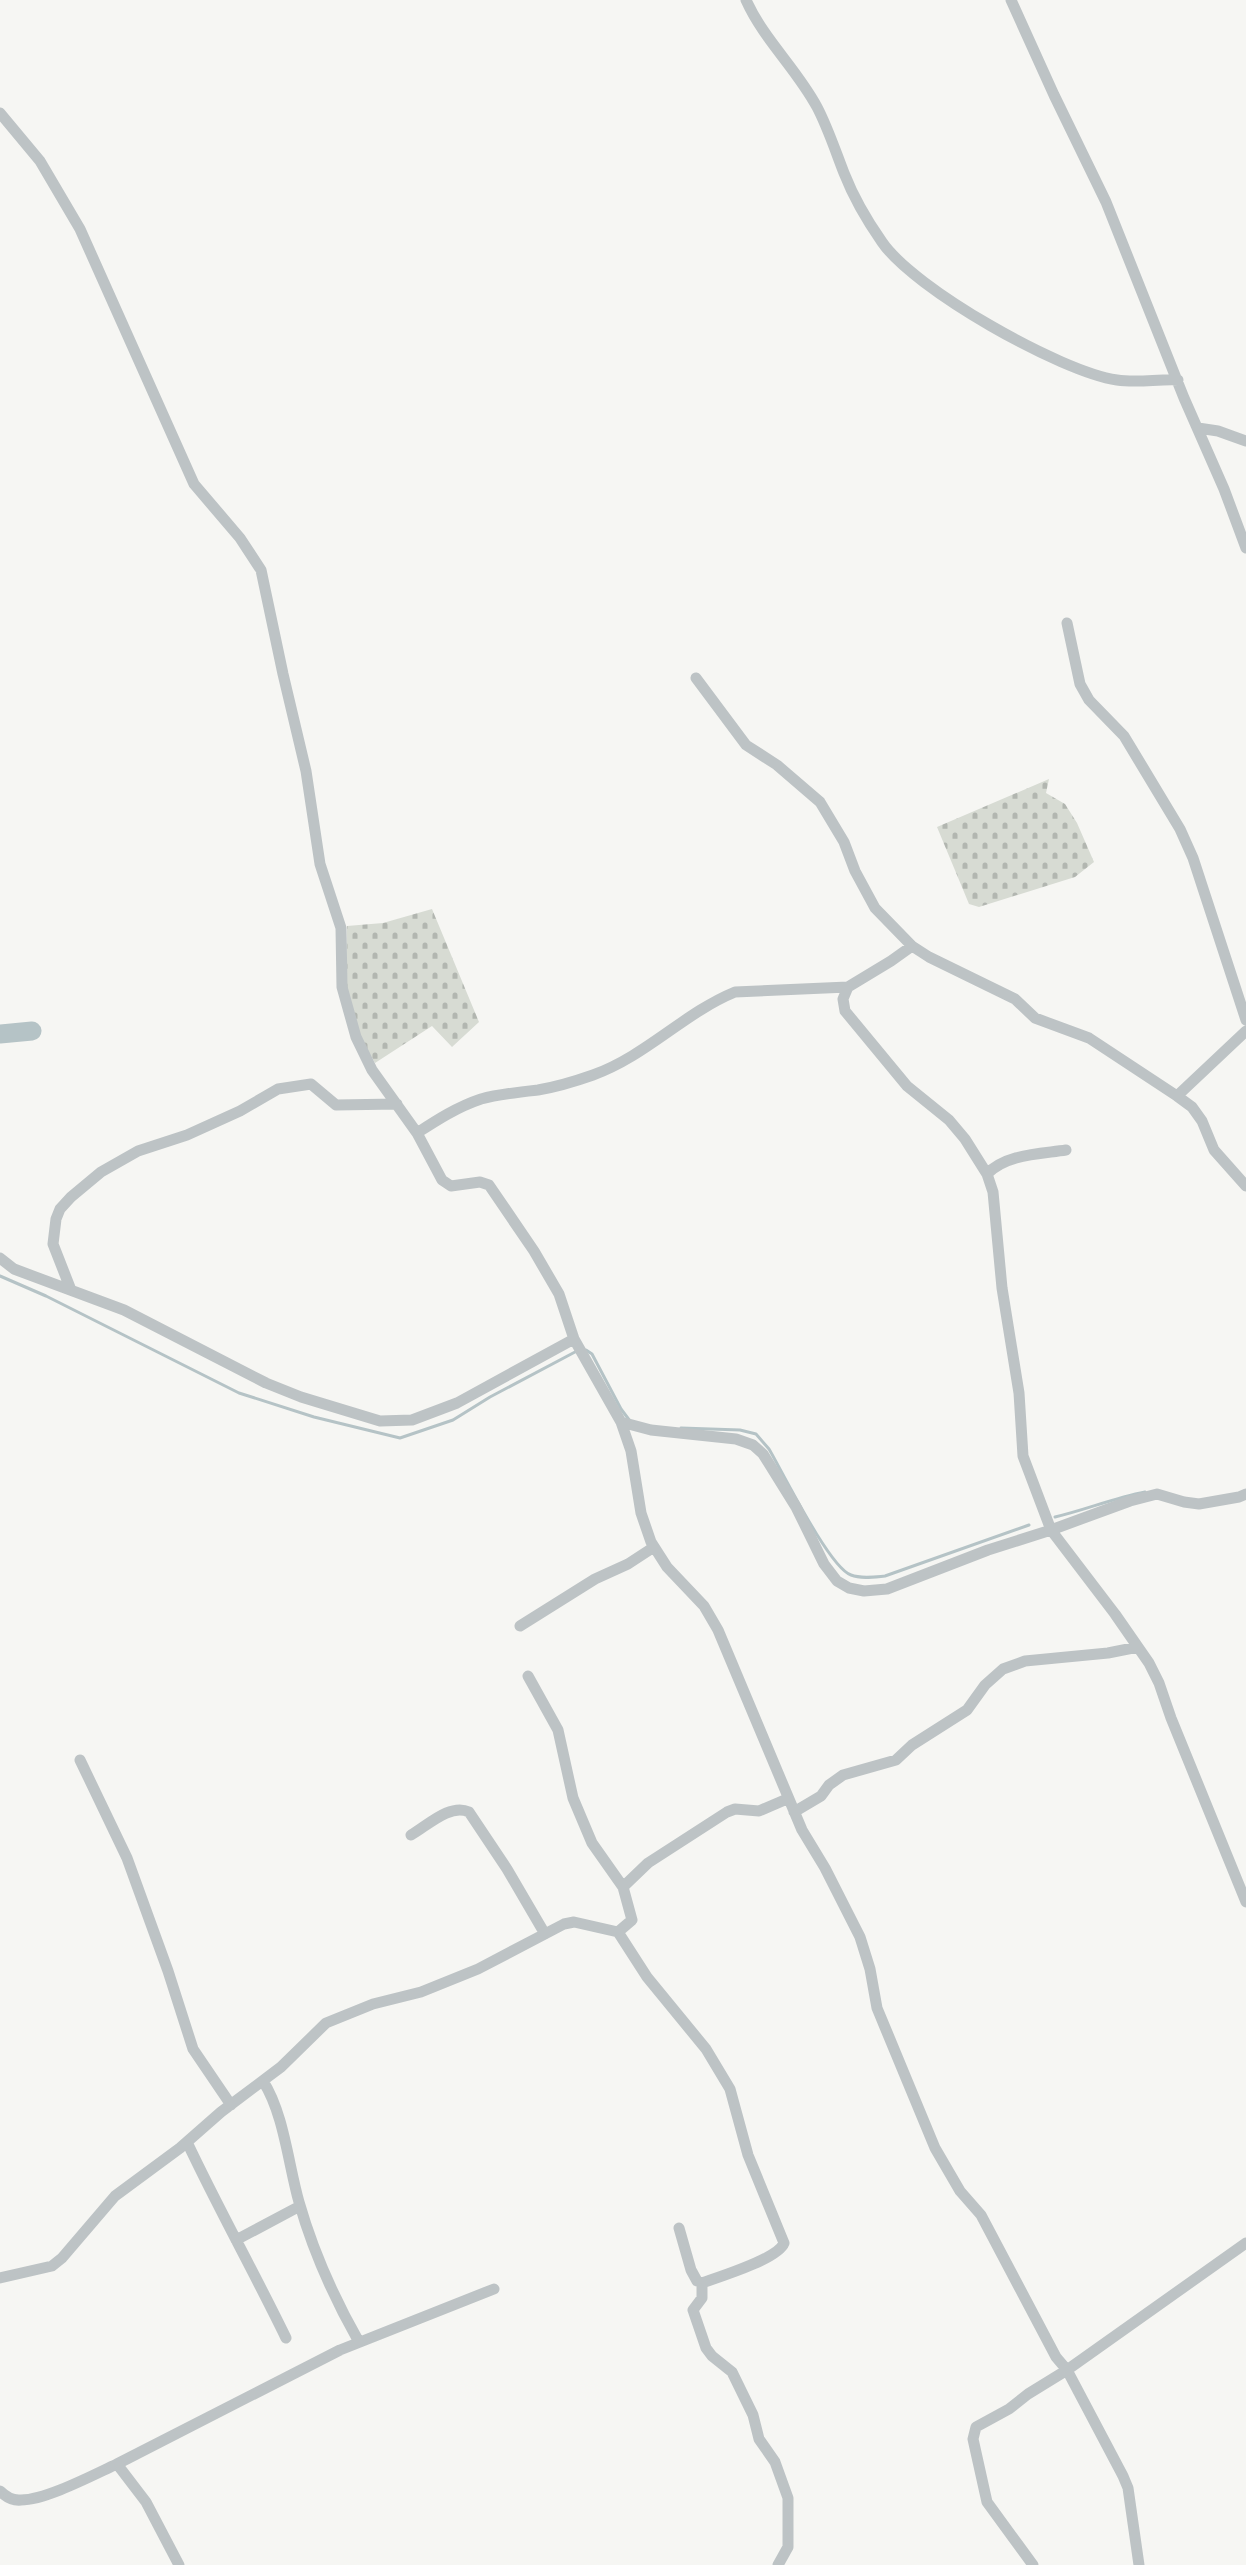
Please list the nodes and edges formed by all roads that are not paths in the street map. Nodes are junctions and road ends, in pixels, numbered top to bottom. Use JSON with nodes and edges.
{"nodes":[{"id":1,"x":746,"y":0,"type":"edge"},
{"id":2,"x":1011,"y":0,"type":"edge"},
{"id":3,"x":0,"y":113,"type":"edge"},
{"id":4,"x":1178,"y":380,"type":"junction"},
{"id":5,"x":1198,"y":428,"type":"junction"},
{"id":6,"x":1246,"y":441,"type":"edge"},
{"id":7,"x":1246,"y":548,"type":"edge"},
{"id":8,"x":1067,"y":622,"type":"dead end"},
{"id":9,"x":696,"y":678,"type":"dead end"},
{"id":10,"x":912,"y":946,"type":"junction"},
{"id":11,"x":848,"y":987,"type":"junction"},
{"id":12,"x":1246,"y":1020,"type":"edge"},
{"id":13,"x":1246,"y":1031,"type":"edge"},
{"id":14,"x":1177,"y":1096,"type":"junction"},
{"id":15,"x":397,"y":1104,"type":"junction"},
{"id":16,"x":417,"y":1133,"type":"junction"},
{"id":17,"x":1066,"y":1150,"type":"dead end"},
{"id":18,"x":987,"y":1174,"type":"junction"},
{"id":19,"x":1246,"y":1186,"type":"edge"},
{"id":20,"x":0,"y":1258,"type":"edge"},
{"id":21,"x":71,"y":1290,"type":"junction"},
{"id":22,"x":574,"y":1339,"type":"junction"},
{"id":23,"x":621,"y":1422,"type":"junction"},
{"id":24,"x":1246,"y":1494,"type":"edge"},
{"id":25,"x":1051,"y":1530,"type":"junction"},
{"id":26,"x":654,"y":1547,"type":"junction"},
{"id":27,"x":520,"y":1626,"type":"dead end"},
{"id":28,"x":1138,"y":1647,"type":"junction"},
{"id":29,"x":528,"y":1676,"type":"dead end"},
{"id":30,"x":80,"y":1760,"type":"dead end"},
{"id":31,"x":787,"y":1799,"type":"junction"},
{"id":32,"x":794,"y":1812,"type":"junction"},
{"id":33,"x":411,"y":1836,"type":"dead end"},
{"id":34,"x":623,"y":1887,"type":"junction"},
{"id":35,"x":1246,"y":1902,"type":"edge"},
{"id":36,"x":618,"y":1932,"type":"junction"},
{"id":37,"x":545,"y":1934,"type":"junction"},
{"id":38,"x":263,"y":2081,"type":"junction"},
{"id":39,"x":231,"y":2105,"type":"junction"},
{"id":40,"x":187,"y":2142,"type":"junction"},
{"id":41,"x":300,"y":2206,"type":"junction"},
{"id":42,"x":679,"y":2228,"type":"dead end"},
{"id":43,"x":236,"y":2240,"type":"junction"},
{"id":44,"x":1246,"y":2243,"type":"edge"},
{"id":45,"x":0,"y":2278,"type":"edge"},
{"id":46,"x":702,"y":2282,"type":"junction"},
{"id":47,"x":494,"y":2289,"type":"dead end"},
{"id":48,"x":286,"y":2338,"type":"dead end"},
{"id":49,"x":359,"y":2342,"type":"junction"},
{"id":50,"x":1067,"y":2370,"type":"junction"},
{"id":51,"x":117,"y":2464,"type":"junction"},
{"id":52,"x":0,"y":2491,"type":"edge"},
{"id":53,"x":179,"y":2565,"type":"edge"},
{"id":54,"x":778,"y":2565,"type":"edge"},
{"id":55,"x":1034,"y":2565,"type":"edge"},
{"id":56,"x":1139,"y":2565,"type":"edge"}],
"edges":[{"from":1,"to":4,"type":"street"},
{"from":2,"to":4,"type":"street"},
{"from":3,"to":15,"type":"street"},
{"from":4,"to":5,"type":"street"},
{"from":5,"to":6,"type":"street"},
{"from":5,"to":7,"type":"street"},
{"from":8,"to":12,"type":"street"},
{"from":9,"to":10,"type":"street"},
{"from":10,"to":11,"type":"street"},
{"from":10,"to":14,"type":"street"},
{"from":11,"to":16,"type":"street"},
{"from":11,"to":18,"type":"street"},
{"from":13,"to":14,"type":"street"},
{"from":14,"to":19,"type":"street"},
{"from":15,"to":16,"type":"street"},
{"from":15,"to":21,"type":"street"},
{"from":16,"to":22,"type":"street"},
{"from":17,"to":18,"type":"street"},
{"from":18,"to":25,"type":"street"},
{"from":20,"to":21,"type":"street"},
{"from":21,"to":22,"type":"street"},
{"from":22,"to":23,"type":"street"},
{"from":23,"to":25,"type":"street"},
{"from":23,"to":26,"type":"street"},
{"from":24,"to":25,"type":"street"},
{"from":25,"to":28,"type":"street"},
{"from":26,"to":27,"type":"street"},
{"from":26,"to":31,"type":"street"},
{"from":28,"to":32,"type":"street"},
{"from":28,"to":35,"type":"street"},
{"from":29,"to":34,"type":"street"},
{"from":30,"to":39,"type":"street"},
{"from":31,"to":32,"type":"street"},
{"from":31,"to":34,"type":"street"},
{"from":32,"to":50,"type":"street"},
{"from":33,"to":37,"type":"street"},
{"from":34,"to":36,"type":"street"},
{"from":36,"to":37,"type":"street"},
{"from":36,"to":46,"type":"street"},
{"from":37,"to":38,"type":"street"},
{"from":38,"to":39,"type":"street"},
{"from":38,"to":41,"type":"street"},
{"from":39,"to":40,"type":"street"},
{"from":40,"to":43,"type":"street"},
{"from":40,"to":45,"type":"street"},
{"from":41,"to":43,"type":"street"},
{"from":41,"to":49,"type":"street"},
{"from":42,"to":46,"type":"street"},
{"from":43,"to":48,"type":"street"},
{"from":44,"to":50,"type":"street"},
{"from":46,"to":54,"type":"street"},
{"from":47,"to":49,"type":"street"},
{"from":49,"to":51,"type":"street"},
{"from":50,"to":55,"type":"street"},
{"from":50,"to":56,"type":"street"},
{"from":51,"to":52,"type":"street"},
{"from":51,"to":53,"type":"street"}]}
